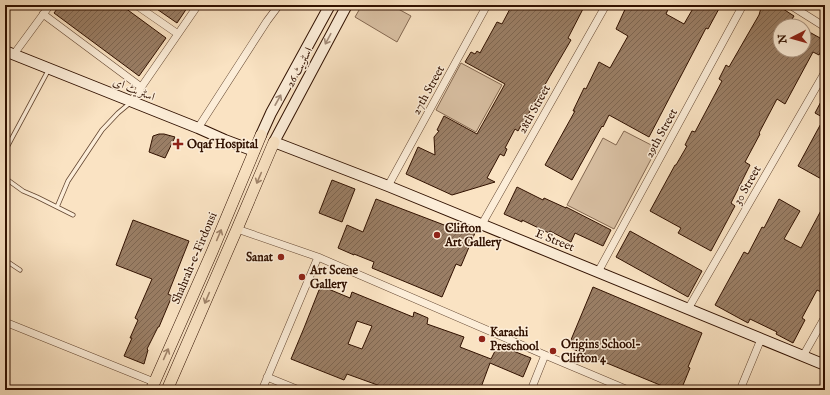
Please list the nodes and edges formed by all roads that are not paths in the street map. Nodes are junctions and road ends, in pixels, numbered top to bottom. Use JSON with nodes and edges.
{"nodes":[{"id":1,"x":50,"y":5,"type":"edge"},
{"id":2,"x":136,"y":5,"type":"edge"},
{"id":3,"x":198,"y":5,"type":"edge"},
{"id":4,"x":279,"y":5,"type":"edge"},
{"id":5,"x":330,"y":5,"type":"edge"},
{"id":6,"x":347,"y":5,"type":"edge"},
{"id":7,"x":487,"y":5,"type":"edge"},
{"id":8,"x":606,"y":5,"type":"edge"},
{"id":9,"x":743,"y":5,"type":"edge"},
{"id":10,"x":790,"y":5,"type":"edge"},
{"id":11,"x":43,"y":14,"type":"junction"},
{"id":12,"x":825,"y":28,"type":"edge"},
{"id":13,"x":178,"y":34,"type":"junction"},
{"id":14,"x":10,"y":52,"type":"edge"},
{"id":15,"x":50,"y":69,"type":"junction"},
{"id":16,"x":825,"y":72,"type":"edge"},
{"id":17,"x":141,"y":87,"type":"junction"},
{"id":18,"x":131,"y":102,"type":"junction"},
{"id":19,"x":198,"y":128,"type":"junction"},
{"id":20,"x":261,"y":135,"type":"joint"},
{"id":21,"x":274,"y":142,"type":"junction"},
{"id":22,"x":5,"y":151,"type":"edge"},
{"id":23,"x":254,"y":151,"type":"junction"},
{"id":24,"x":5,"y":178,"type":"edge"},
{"id":25,"x":388,"y":186,"type":"junction"},
{"id":26,"x":57,"y":207,"type":"junction"},
{"id":27,"x":73,"y":215,"type":"dead end"},
{"id":28,"x":482,"y":224,"type":"junction"},
{"id":29,"x":237,"y":229,"type":"junction"},
{"id":30,"x":318,"y":257,"type":"junction"},
{"id":31,"x":5,"y":260,"type":"edge"},
{"id":32,"x":20,"y":270,"type":"dead end"},
{"id":33,"x":598,"y":272,"type":"junction"},
{"id":34,"x":688,"y":309,"type":"junction"},
{"id":35,"x":825,"y":317,"type":"edge"},
{"id":36,"x":5,"y":322,"type":"edge"},
{"id":37,"x":762,"y":339,"type":"junction"},
{"id":38,"x":545,"y":355,"type":"junction"},
{"id":39,"x":803,"y":356,"type":"junction"},
{"id":40,"x":825,"y":365,"type":"edge"},
{"id":41,"x":267,"y":377,"type":"junction"},
{"id":42,"x":152,"y":386,"type":"edge"},
{"id":43,"x":167,"y":390,"type":"edge"},
{"id":44,"x":262,"y":390,"type":"edge"},
{"id":45,"x":300,"y":390,"type":"edge"},
{"id":46,"x":531,"y":390,"type":"edge"},
{"id":47,"x":628,"y":390,"type":"edge"},
{"id":48,"x":740,"y":390,"type":"edge"}],
"edges":[{"from":1,"to":11,"type":"street"},
{"from":2,"to":13,"type":"street"},
{"from":3,"to":13,"type":"street"},
{"from":4,"to":19,"type":"street"},
{"from":20,"to":5,"type":"main road","name":"اسٹریٹ 26","one_way":true},
{"from":6,"to":21,"type":"main road","name":"اسٹریٹ 26","one_way":true},
{"from":7,"to":25,"type":"street","name":"27th Street"},
{"from":8,"to":28,"type":"street","name":"28th Street"},
{"from":9,"to":33,"type":"street","name":"29th Street"},
{"from":10,"to":12,"type":"street"},
{"from":11,"to":14,"type":"street"},
{"from":11,"to":17,"type":"street"},
{"from":13,"to":17,"type":"street"},
{"from":14,"to":15,"type":"main road","name":"اسٹریٹ ای"},
{"from":15,"to":18,"type":"main road","name":"اسٹریٹ ای"},
{"from":15,"to":22,"type":"lane"},
{"from":16,"to":34,"type":"street","name":"30 Street"},
{"from":17,"to":18,"type":"street"},
{"from":18,"to":19,"type":"main road","name":"اسٹریٹ ای"},
{"from":18,"to":26,"type":"lane"},
{"from":19,"to":23,"type":"main road","name":"اسٹریٹ ای"},
{"from":20,"to":23,"type":"main road","name":"Shahrah-e-Firdousi"},
{"from":21,"to":25,"type":"main road","name":"E Street"},
{"from":21,"to":29,"type":"main road","one_way":true},
{"from":42,"to":23,"type":"main road","name":"Shahrah-e-Firdousi","one_way":true},
{"from":24,"to":26,"type":"lane"},
{"from":25,"to":28,"type":"main road","name":"E Street"},
{"from":26,"to":27,"type":"lane"},
{"from":28,"to":33,"type":"main road","name":"E Street"},
{"from":29,"to":30,"type":"street"},
{"from":29,"to":43,"type":"main road","one_way":true},
{"from":30,"to":38,"type":"street"},
{"from":30,"to":41,"type":"street"},
{"from":31,"to":32,"type":"lane"},
{"from":33,"to":34,"type":"main road","name":"E Street"},
{"from":34,"to":37,"type":"main road","name":"E Street"},
{"from":35,"to":39,"type":"street"},
{"from":36,"to":42,"type":"street"},
{"from":37,"to":39,"type":"main road","name":"E Street"},
{"from":37,"to":48,"type":"street"},
{"from":38,"to":46,"type":"street"},
{"from":38,"to":47,"type":"street"},
{"from":39,"to":40,"type":"main road","name":"E Street"},
{"from":41,"to":44,"type":"street"},
{"from":41,"to":45,"type":"street"}]}
